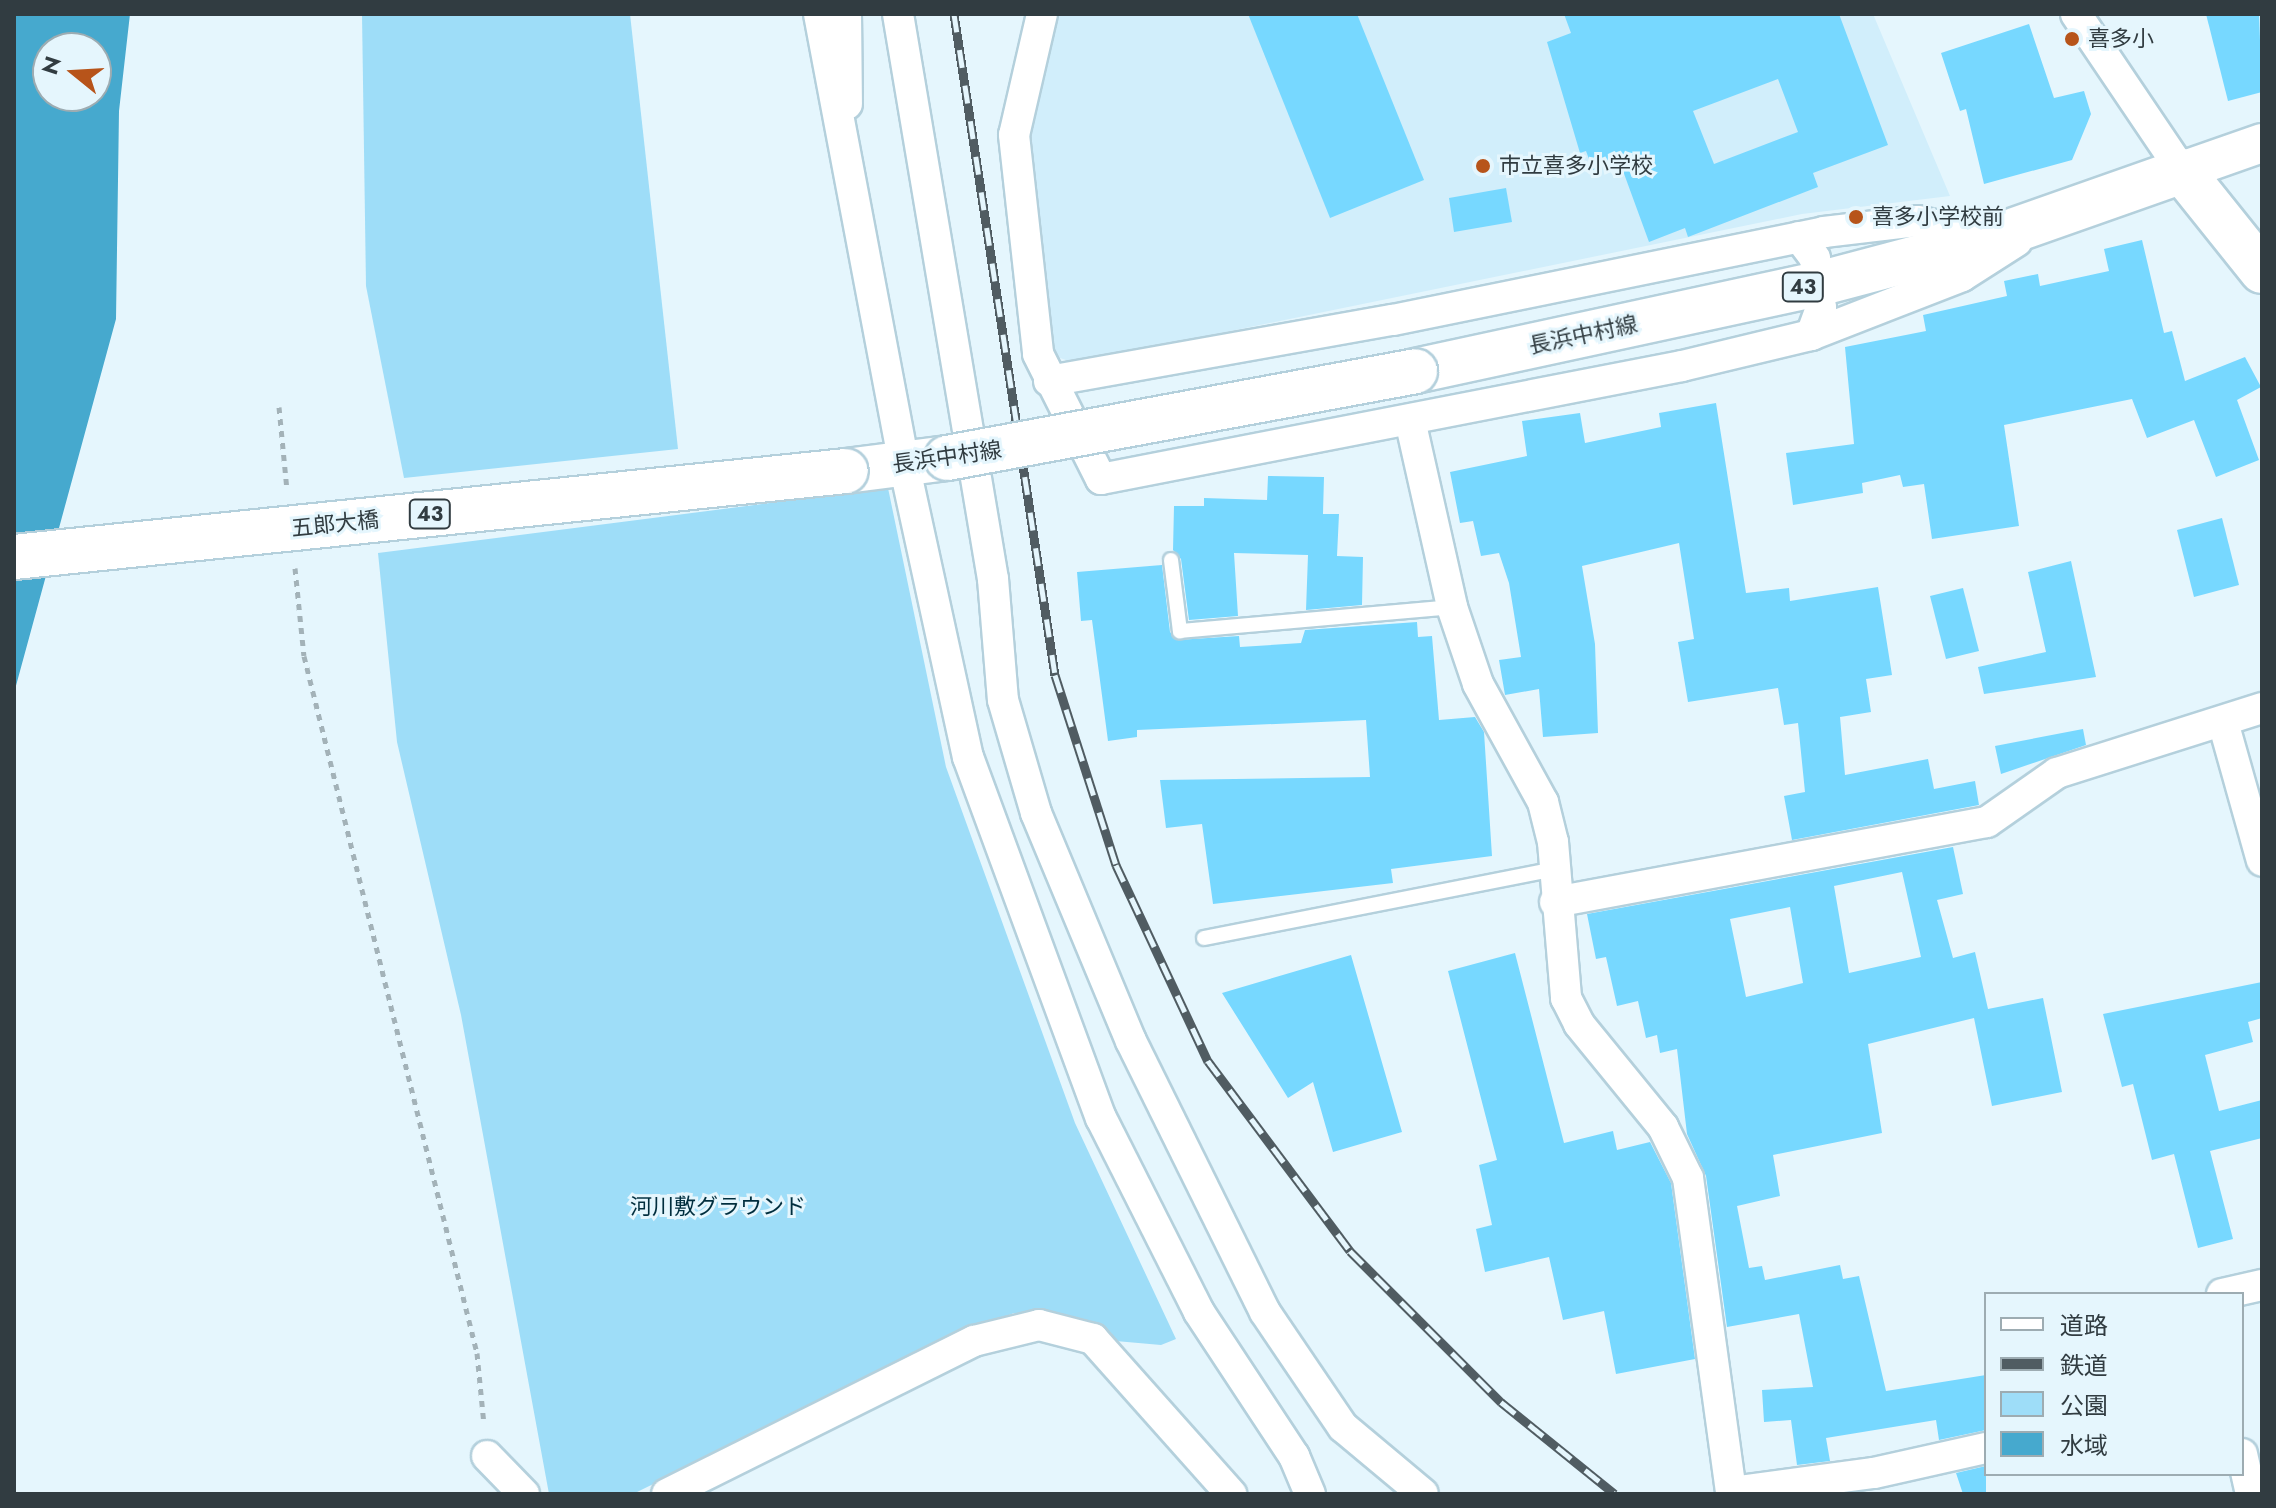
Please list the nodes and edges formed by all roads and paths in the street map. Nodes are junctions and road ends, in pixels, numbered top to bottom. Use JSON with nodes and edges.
{"nodes":[{"id":1,"x":819,"y":14,"type":"edge"},
{"id":2,"x":846,"y":14,"type":"edge"},
{"id":3,"x":898,"y":14,"type":"edge"},
{"id":4,"x":1042,"y":14,"type":"edge"},
{"id":5,"x":2076,"y":14,"type":"edge"},
{"id":6,"x":2262,"y":143,"type":"edge"},
{"id":7,"x":843,"y":150,"type":"junction"},
{"id":8,"x":2182,"y":171,"type":"junction"},
{"id":9,"x":2059,"y":215,"type":"junction"},
{"id":10,"x":1799,"y":237,"type":"junction"},
{"id":11,"x":1992,"y":238,"type":"junction"},
{"id":12,"x":2262,"y":271,"type":"edge"},
{"id":13,"x":1818,"y":284,"type":"junction"},
{"id":14,"x":1811,"y":335,"type":"junction"},
{"id":15,"x":1049,"y":381,"type":"junction"},
{"id":16,"x":279,"y":407,"type":"dead end"},
{"id":17,"x":1410,"y":420,"type":"junction"},
{"id":18,"x":904,"y":464,"type":"junction"},
{"id":19,"x":846,"y":471,"type":"joint"},
{"id":20,"x":288,"y":501,"type":"dead end"},
{"id":21,"x":14,"y":557,"type":"edge"},
{"id":22,"x":1171,"y":560,"type":"dead end"},
{"id":23,"x":294,"y":563,"type":"dead end"},
{"id":24,"x":1452,"y":607,"type":"junction"},
{"id":25,"x":2262,"y":708,"type":"edge"},
{"id":26,"x":2223,"y":722,"type":"junction"},
{"id":27,"x":2262,"y":861,"type":"edge"},
{"id":28,"x":1555,"y":869,"type":"junction"},
{"id":29,"x":1555,"y":902,"type":"junction"},
{"id":30,"x":1204,"y":938,"type":"dead end"},
{"id":31,"x":2262,"y":1285,"type":"edge"},
{"id":32,"x":2231,"y":1292,"type":"edge"},
{"id":33,"x":1984,"y":1448,"type":"edge"},
{"id":34,"x":487,"y":1456,"type":"joint"},
{"id":35,"x":1294,"y":1456,"type":"junction"},
{"id":36,"x":2244,"y":1463,"type":"edge"},
{"id":37,"x":524,"y":1494,"type":"edge"},
{"id":38,"x":667,"y":1494,"type":"edge"},
{"id":39,"x":1231,"y":1494,"type":"edge"},
{"id":40,"x":1310,"y":1494,"type":"edge"},
{"id":41,"x":1335,"y":1494,"type":"edge"},
{"id":42,"x":1423,"y":1494,"type":"edge"},
{"id":43,"x":2251,"y":1494,"type":"edge"}],
"edges":[{"from":1,"to":7,"type":"street"},
{"from":2,"to":7,"type":"street"},
{"from":3,"to":42,"type":"street"},
{"from":4,"to":15,"type":"street"},
{"from":5,"to":8,"type":"street"},
{"from":6,"to":8,"type":"street"},
{"from":7,"to":18,"type":"street"},
{"from":8,"to":9,"type":"main road","name":"長浜中村線","number":"43"},
{"from":8,"to":12,"type":"main road"},
{"from":9,"to":11,"type":"main road","name":"長浜中村線","number":"43"},
{"from":9,"to":14,"type":"street"},
{"from":10,"to":11,"type":"street"},
{"from":10,"to":13,"type":"street"},
{"from":10,"to":15,"type":"street"},
{"from":11,"to":13,"type":"main road","name":"長浜中村線","number":"43"},
{"from":13,"to":14,"type":"street"},
{"from":13,"to":18,"type":"main road","name":"長浜中村線","number":"43","bridge":true},
{"from":14,"to":17,"type":"street"},
{"from":15,"to":17,"type":"street"},
{"from":16,"to":20,"type":"path"},
{"from":17,"to":24,"type":"street"},
{"from":18,"to":19,"type":"main road","name":"長浜中村線","number":"43"},
{"from":18,"to":35,"type":"street"},
{"from":19,"to":21,"type":"main road","name":"五郎大橋","number":"43","bridge":true},
{"from":22,"to":24,"type":"lane"},
{"from":23,"to":34,"type":"path"},
{"from":24,"to":28,"type":"street"},
{"from":25,"to":26,"type":"street"},
{"from":26,"to":27,"type":"street"},
{"from":26,"to":29,"type":"street"},
{"from":28,"to":29,"type":"street"},
{"from":28,"to":30,"type":"lane"},
{"from":29,"to":33,"type":"street"},
{"from":31,"to":32,"type":"street"},
{"from":34,"to":37,"type":"street"},
{"from":35,"to":40,"type":"street"},
{"from":35,"to":41,"type":"street"},
{"from":36,"to":43,"type":"street"},
{"from":38,"to":39,"type":"street"}]}
